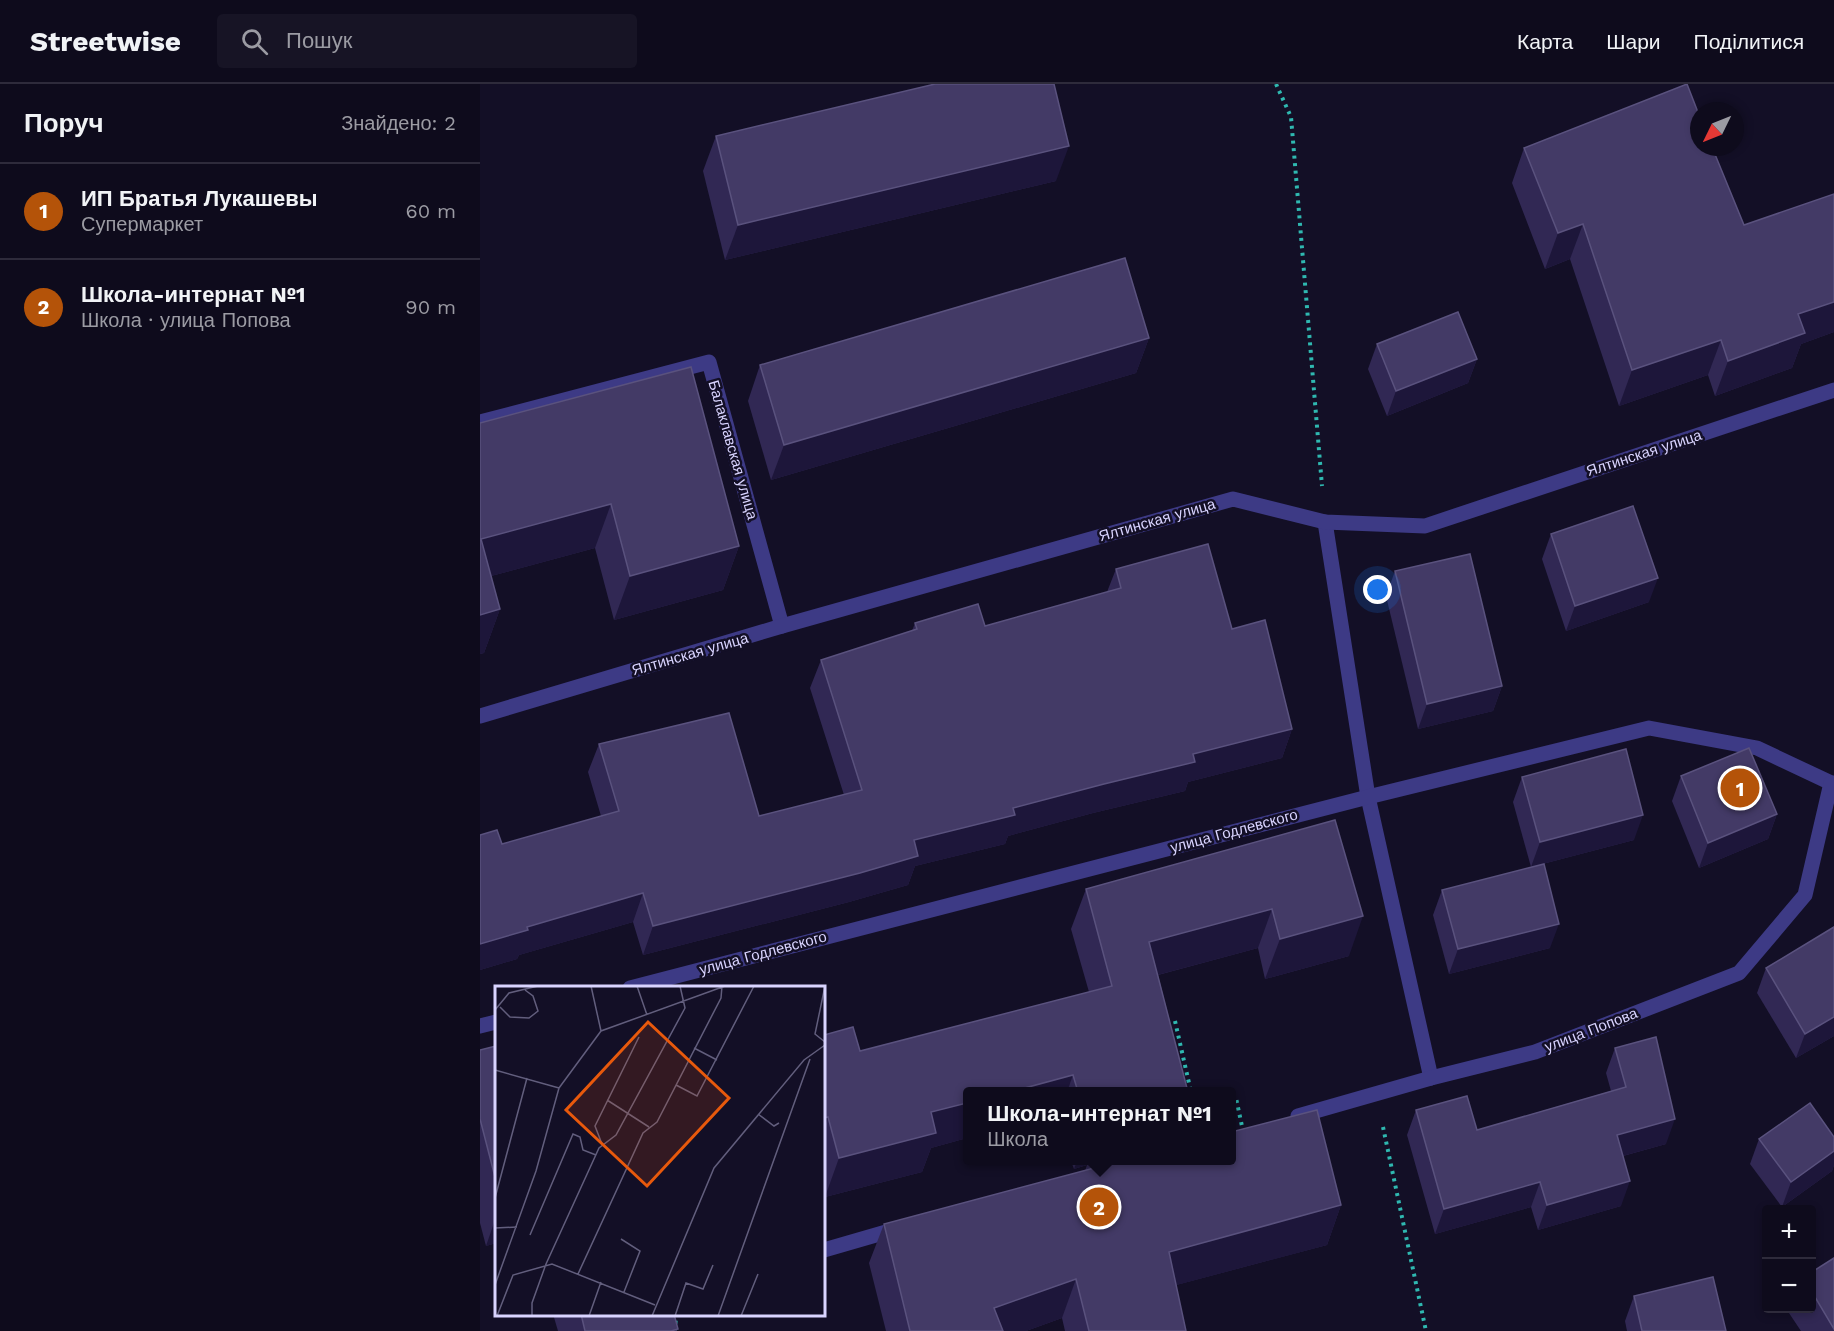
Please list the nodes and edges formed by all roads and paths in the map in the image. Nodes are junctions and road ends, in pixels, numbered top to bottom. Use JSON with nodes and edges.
{"nodes":[{"id":1,"x":1276,"y":84,"type":"edge"},
{"id":2,"x":1834,"y":390,"type":"edge"},
{"id":3,"x":480,"y":422,"type":"edge"},
{"id":4,"x":1325,"y":522,"type":"junction"},
{"id":5,"x":782,"y":626,"type":"junction"},
{"id":6,"x":480,"y":716,"type":"edge"},
{"id":7,"x":1832,"y":783,"type":"edge"},
{"id":8,"x":1368,"y":797,"type":"junction"},
{"id":9,"x":634,"y":986,"type":"edge"},
{"id":10,"x":1175,"y":1021,"type":"dead end"},
{"id":11,"x":495,"y":1022,"type":"edge"},
{"id":12,"x":480,"y":1026,"type":"edge"},
{"id":13,"x":1431,"y":1078,"type":"junction"},
{"id":14,"x":1190,"y":1087,"type":"edge"},
{"id":15,"x":1376,"y":1094,"type":"junction"},
{"id":16,"x":1236,"y":1098,"type":"edge"},
{"id":17,"x":1243,"y":1131,"type":"joint"},
{"id":18,"x":914,"y":1224,"type":"edge"},
{"id":19,"x":825,"y":1250,"type":"edge"},
{"id":20,"x":676,"y":1316,"type":"edge"},
{"id":21,"x":675,"y":1331,"type":"edge"},
{"id":22,"x":1426,"y":1331,"type":"edge"}],
"edges":[{"from":1,"to":4,"type":"path"},
{"from":2,"to":4,"type":"street","name":"Ялтинская улица"},
{"from":3,"to":5,"type":"street","name":"Балаклавская улица"},
{"from":4,"to":5,"type":"street","name":"Ялтинская улица"},
{"from":4,"to":8,"type":"street"},
{"from":5,"to":6,"type":"street","name":"Ялтинская улица"},
{"from":7,"to":8,"type":"street","name":"улица Годлевского"},
{"from":7,"to":13,"type":"street","name":"улица Попова"},
{"from":8,"to":9,"type":"street","name":"улица Годлевского"},
{"from":8,"to":13,"type":"street"},
{"from":10,"to":14,"type":"path"},
{"from":11,"to":12,"type":"street"},
{"from":13,"to":15,"type":"street","name":"улица Попова"},
{"from":15,"to":17,"type":"street","name":"улица Попова"},
{"from":15,"to":22,"type":"path"},
{"from":16,"to":17,"type":"path"},
{"from":18,"to":19,"type":"street"},
{"from":20,"to":21,"type":"path"}]}
